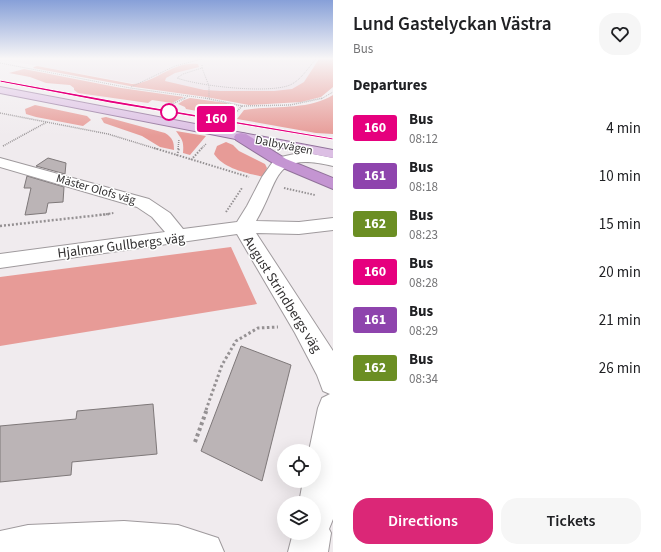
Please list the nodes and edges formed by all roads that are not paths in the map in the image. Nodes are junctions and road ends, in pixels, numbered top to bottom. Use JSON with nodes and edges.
{"nodes":[{"id":1,"x":21,"y":85,"type":"edge"},
{"id":2,"x":0,"y":90,"type":"edge"},
{"id":3,"x":207,"y":118,"type":"dead end"},
{"id":4,"x":241,"y":137,"type":"junction"},
{"id":5,"x":333,"y":154,"type":"edge"},
{"id":6,"x":0,"y":162,"type":"edge"},
{"id":7,"x":282,"y":162,"type":"junction"},
{"id":8,"x":333,"y":162,"type":"edge"},
{"id":9,"x":40,"y":173,"type":"junction"},
{"id":10,"x":0,"y":178,"type":"edge"},
{"id":11,"x":333,"y":184,"type":"edge"},
{"id":12,"x":333,"y":224,"type":"edge"},
{"id":13,"x":242,"y":228,"type":"junction"},
{"id":14,"x":178,"y":237,"type":"junction"},
{"id":15,"x":0,"y":261,"type":"edge"},
{"id":16,"x":333,"y":382,"type":"edge"},
{"id":17,"x":333,"y":408,"type":"edge"},
{"id":18,"x":318,"y":496,"type":"edge"},
{"id":19,"x":311,"y":540,"type":"edge"},
{"id":20,"x":0,"y":550,"type":"edge"},
{"id":21,"x":204,"y":552,"type":"edge"},
{"id":22,"x":308,"y":552,"type":"edge"}],
"edges":[{"from":1,"to":3,"type":"main road"},
{"from":2,"to":4,"type":"main road","name":"Dalbyvägen"},
{"from":4,"to":5,"type":"main road","name":"Dalbyvägen"},
{"from":4,"to":7,"type":"highway"},
{"from":6,"to":9,"type":"street","name":"Mäster Olofs väg"},
{"from":7,"to":8,"type":"street"},
{"from":7,"to":11,"type":"highway"},
{"from":7,"to":13,"type":"street"},
{"from":9,"to":10,"type":"street"},
{"from":9,"to":14,"type":"street","name":"Mäster Olofs väg"},
{"from":12,"to":13,"type":"street","name":"Hjalmar Gullbergs väg"},
{"from":13,"to":14,"type":"street","name":"Hjalmar Gullbergs väg"},
{"from":13,"to":16,"type":"street","name":"August Strindbergs väg"},
{"from":14,"to":15,"type":"street","name":"Hjalmar Gullbergs väg"},
{"from":17,"to":18,"type":"street"},
{"from":19,"to":22,"type":"street"},
{"from":20,"to":21,"type":"street"}]}
